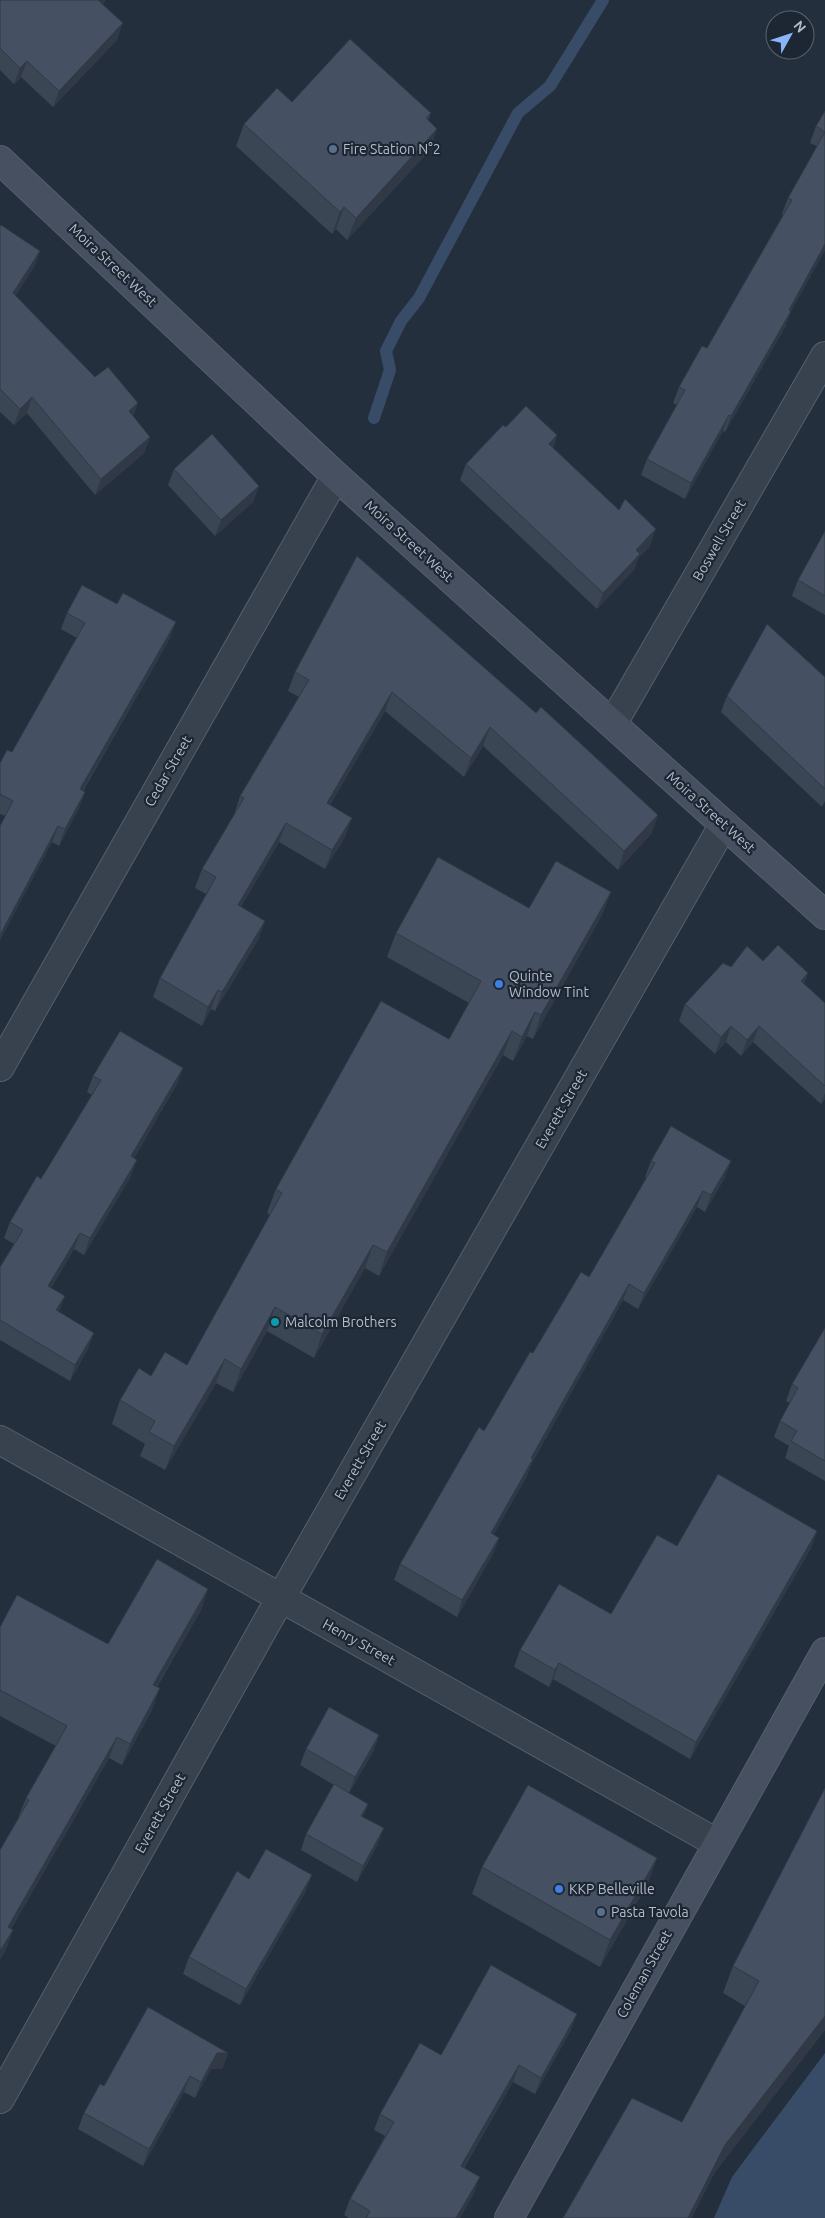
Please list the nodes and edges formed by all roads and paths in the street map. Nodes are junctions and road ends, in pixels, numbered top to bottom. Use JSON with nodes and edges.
{"nodes":[{"id":1,"x":0,"y":160,"type":"edge"},
{"id":2,"x":825,"y":356,"type":"edge"},
{"id":3,"x":336,"y":476,"type":"junction"},
{"id":4,"x":613,"y":723,"type":"junction"},
{"id":5,"x":724,"y":824,"type":"junction"},
{"id":6,"x":825,"y":915,"type":"edge"},
{"id":7,"x":0,"y":1067,"type":"edge"},
{"id":8,"x":0,"y":1440,"type":"edge"},
{"id":9,"x":281,"y":1598,"type":"junction"},
{"id":10,"x":825,"y":1652,"type":"edge"},
{"id":11,"x":717,"y":1843,"type":"junction"},
{"id":12,"x":0,"y":2099,"type":"edge"},
{"id":13,"x":508,"y":2218,"type":"edge"}],
"edges":[{"from":1,"to":3,"type":"main road","name":"Moira Street West"},
{"from":2,"to":4,"type":"street","name":"Boswell Street"},
{"from":3,"to":4,"type":"main road","name":"Moira Street West"},
{"from":3,"to":7,"type":"street","name":"Cedar Street"},
{"from":4,"to":5,"type":"main road","name":"Moira Street West"},
{"from":5,"to":6,"type":"main road","name":"Moira Street West"},
{"from":5,"to":9,"type":"street","name":"Everett Street"},
{"from":8,"to":9,"type":"street","name":"Henry Street"},
{"from":9,"to":11,"type":"street","name":"Henry Street"},
{"from":9,"to":12,"type":"street","name":"Everett Street"},
{"from":10,"to":11,"type":"main road","name":"Coleman Street"},
{"from":11,"to":13,"type":"main road","name":"Coleman Street"}]}
